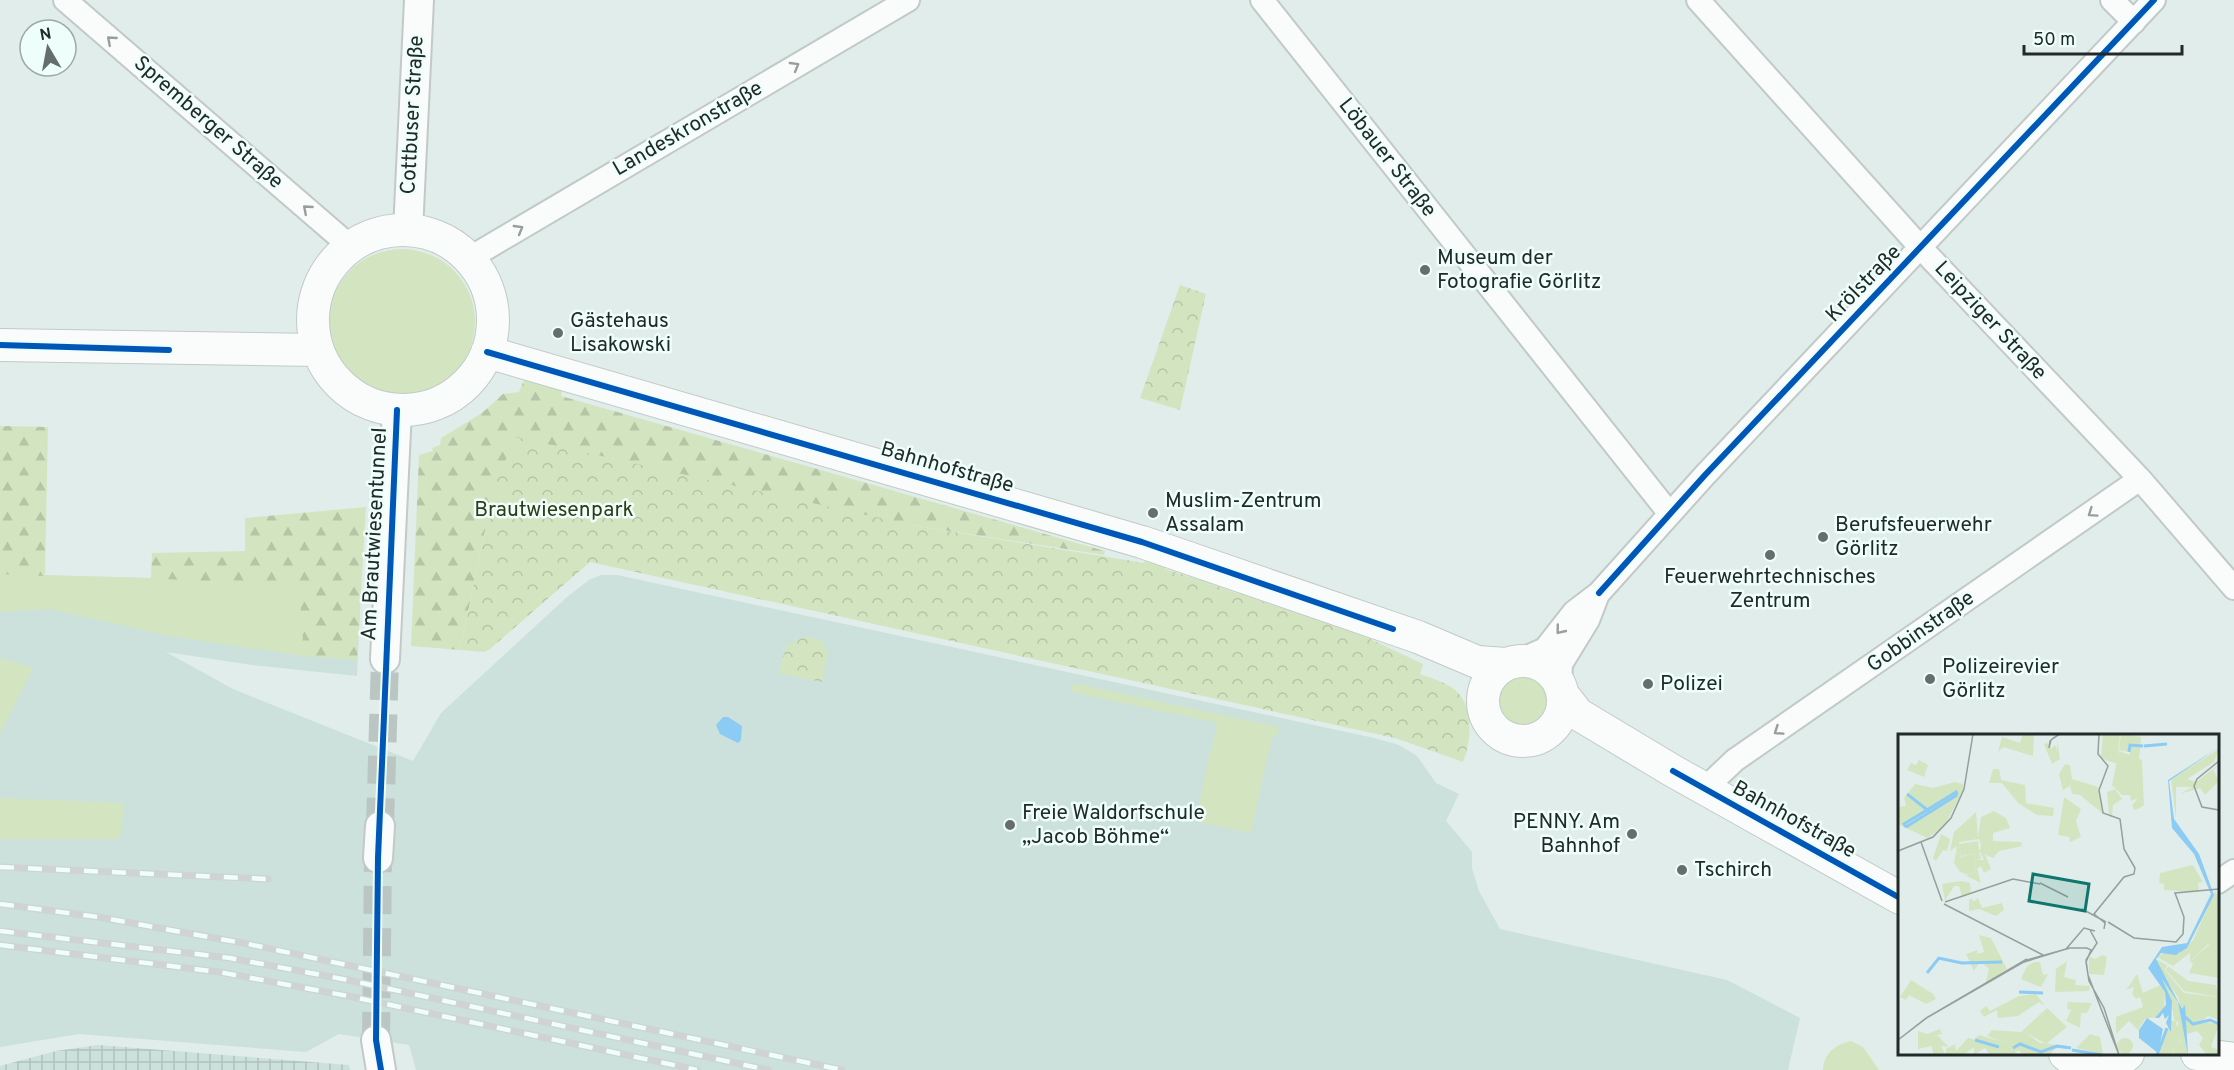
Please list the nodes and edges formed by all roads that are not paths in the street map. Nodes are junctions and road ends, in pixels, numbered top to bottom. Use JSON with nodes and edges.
{"nodes":[{"id":1,"x":65,"y":0,"type":"edge"},
{"id":2,"x":419,"y":0,"type":"edge"},
{"id":3,"x":908,"y":0,"type":"edge"},
{"id":4,"x":1262,"y":0,"type":"edge"},
{"id":5,"x":1698,"y":0,"type":"edge"},
{"id":6,"x":2112,"y":0,"type":"edge"},
{"id":7,"x":2154,"y":0,"type":"edge"},
{"id":8,"x":2134,"y":22,"type":"junction"},
{"id":9,"x":408,"y":231,"type":"junction"},
{"id":10,"x":351,"y":247,"type":"junction"},
{"id":11,"x":1921,"y":248,"type":"junction"},
{"id":12,"x":468,"y":259,"type":"junction"},
{"id":13,"x":0,"y":345,"type":"edge"},
{"id":14,"x":318,"y":350,"type":"junction"},
{"id":15,"x":487,"y":352,"type":"junction"},
{"id":16,"x":397,"y":410,"type":"junction"},
{"id":17,"x":2140,"y":479,"type":"junction"},
{"id":18,"x":1670,"y":514,"type":"junction"},
{"id":19,"x":2234,"y":588,"type":"edge"},
{"id":20,"x":1599,"y":593,"type":"junction"},
{"id":21,"x":1393,"y":629,"type":"junction"},
{"id":22,"x":385,"y":659,"type":"tunnel mouth"},
{"id":23,"x":1512,"y":663,"type":"junction"},
{"id":24,"x":1562,"y":690,"type":"junction"},
{"id":25,"x":1483,"y":695,"type":"junction"},
{"id":26,"x":1545,"y":735,"type":"junction"},
{"id":27,"x":1673,"y":771,"type":"junction"},
{"id":28,"x":1708,"y":791,"type":"junction"},
{"id":29,"x":380,"y":826,"type":"tunnel mouth"},
{"id":30,"x":378,"y":858,"type":"tunnel mouth"},
{"id":31,"x":2234,"y":871,"type":"edge"},
{"id":32,"x":2219,"y":881,"type":"edge"},
{"id":33,"x":1898,"y":897,"type":"edge"},
{"id":34,"x":376,"y":1040,"type":"tunnel mouth"},
{"id":35,"x":2219,"y":1046,"type":"edge"},
{"id":36,"x":2234,"y":1053,"type":"edge"},
{"id":37,"x":2068,"y":1055,"type":"edge"},
{"id":38,"x":2128,"y":1055,"type":"edge"},
{"id":39,"x":2209,"y":1055,"type":"edge"},
{"id":40,"x":2234,"y":1059,"type":"edge"},
{"id":41,"x":381,"y":1070,"type":"edge"}],
"edges":[{"from":10,"to":1,"type":"street","name":"Spremberger Straße","one_way":true},
{"from":2,"to":9,"type":"street","name":"Cottbuser Straße"},
{"from":12,"to":3,"type":"street","name":"Landeskronstraße","one_way":true},
{"from":4,"to":18,"type":"street","name":"Löbauer Straße"},
{"from":5,"to":11,"type":"street","name":"Leipziger Straße"},
{"from":6,"to":8,"type":"street"},
{"from":7,"to":8,"type":"street","name":"Krölstraße"},
{"from":8,"to":11,"type":"street","name":"Krölstraße"},
{"from":9,"to":10,"type":"main road"},
{"from":9,"to":12,"type":"main road"},
{"from":10,"to":14,"type":"main road"},
{"from":11,"to":17,"type":"street","name":"Leipziger Straße"},
{"from":11,"to":18,"type":"street","name":"Krölstraße"},
{"from":12,"to":15,"type":"main road"},
{"from":13,"to":14,"type":"main road"},
{"from":14,"to":16,"type":"main road"},
{"from":15,"to":16,"type":"main road"},
{"from":15,"to":21,"type":"main road","name":"Bahnhofstraße"},
{"from":16,"to":22,"type":"street","name":"Am Brautwiesentunnel"},
{"from":17,"to":19,"type":"street","name":"Leipziger Straße"},
{"from":17,"to":28,"type":"street","name":"Gobbinstraße","one_way":true},
{"from":18,"to":20,"type":"street","name":"Krölstraße"},
{"from":20,"to":23,"type":"street","name":"Krölstraße","one_way":true},
{"from":20,"to":24,"type":"street","name":"Krölstraße"},
{"from":21,"to":23,"type":"main road","name":"Bahnhofstraße"},
{"from":21,"to":25,"type":"main road","name":"Bahnhofstraße"},
{"from":23,"to":24,"type":"main road"},
{"from":23,"to":25,"type":"main road","name":"Krölstraße"},
{"from":24,"to":26,"type":"main road","name":"Krölstraße"},
{"from":24,"to":27,"type":"main road","name":"Bahnhofstraße"},
{"from":25,"to":26,"type":"main road"},
{"from":26,"to":27,"type":"main road","name":"Bahnhofstraße"},
{"from":27,"to":28,"type":"main road","name":"Bahnhofstraße"},
{"from":28,"to":33,"type":"main road","name":"Bahnhofstraße"},
{"from":29,"to":30,"type":"street"},
{"from":31,"to":32,"type":"street"},
{"from":34,"to":41,"type":"street"},
{"from":35,"to":36,"type":"main road"},
{"from":37,"to":38,"type":"main road"},
{"from":39,"to":40,"type":"main road"}]}
